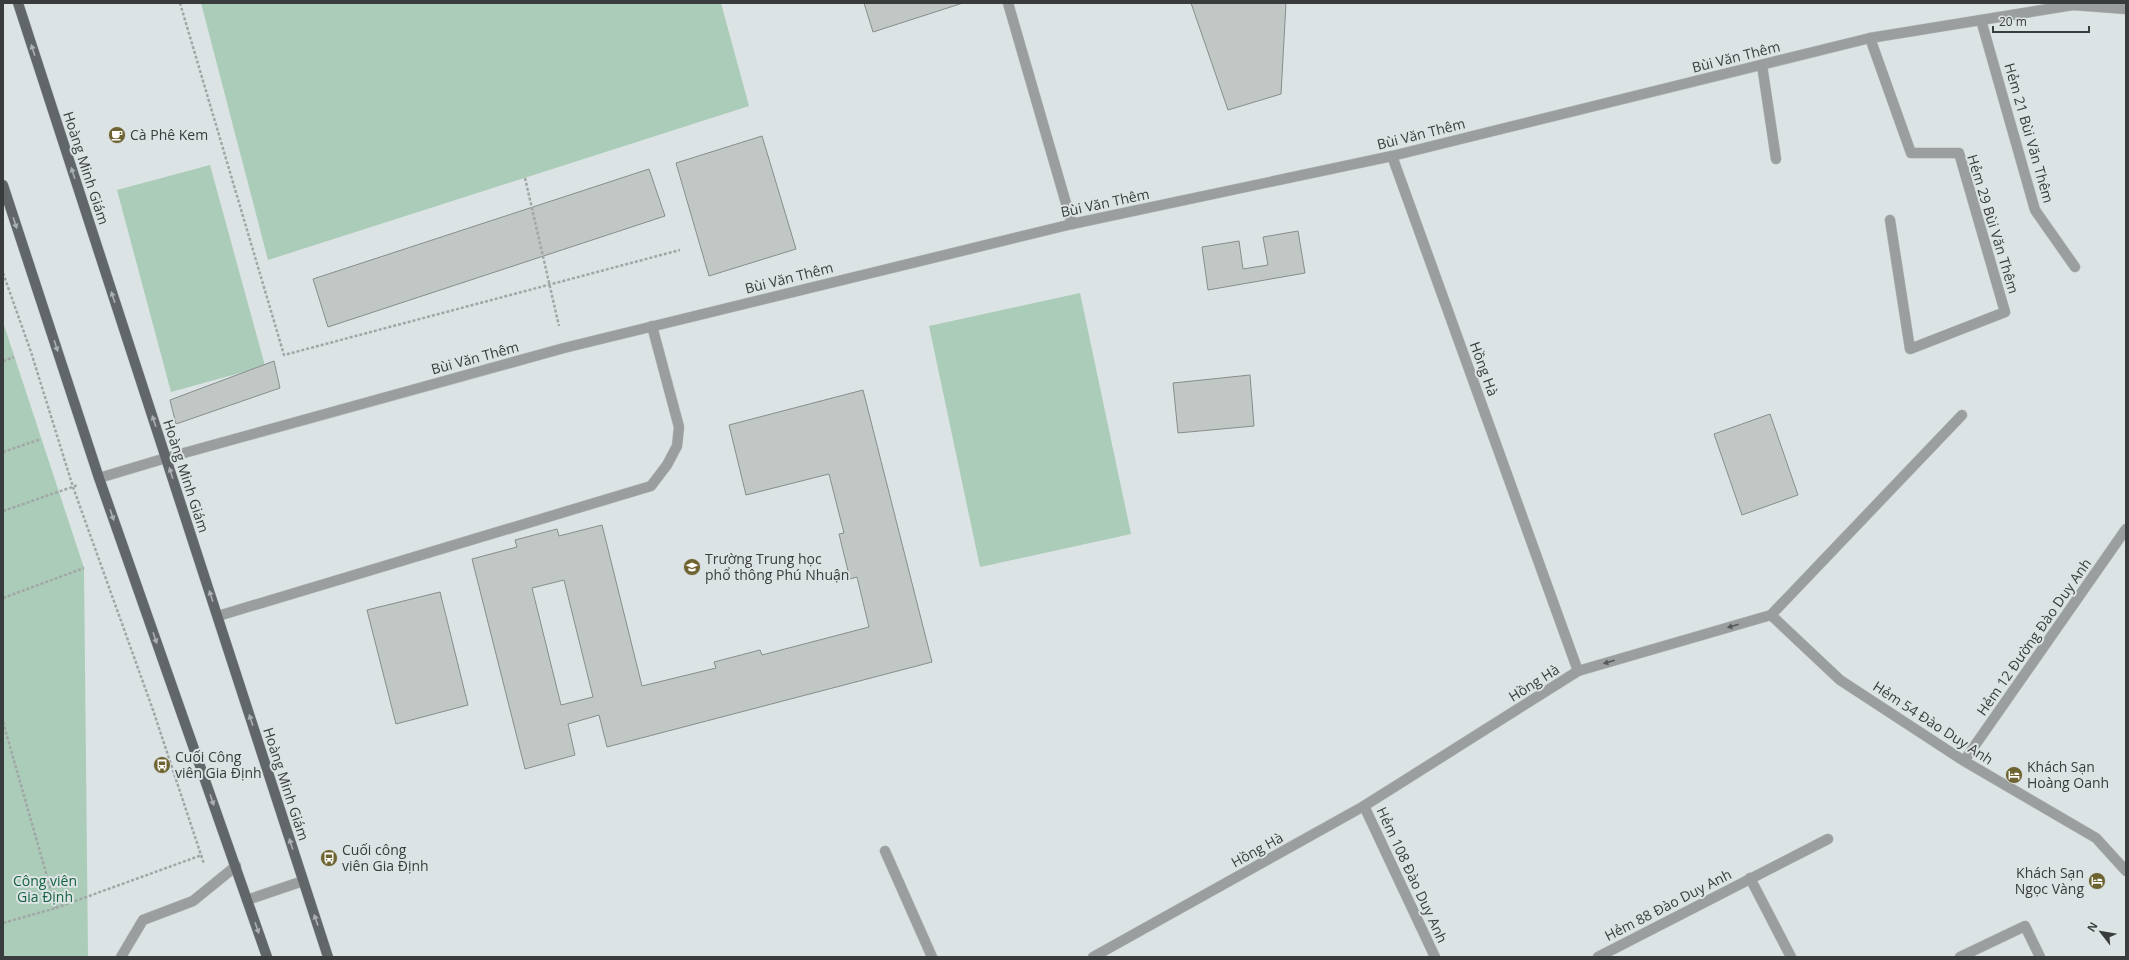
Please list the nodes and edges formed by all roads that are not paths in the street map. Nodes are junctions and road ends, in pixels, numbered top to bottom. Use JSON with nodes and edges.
{"nodes":[{"id":1,"x":18,"y":3,"type":"edge"},
{"id":2,"x":1008,"y":3,"type":"edge"},
{"id":3,"x":2126,"y":9,"type":"edge"},
{"id":4,"x":1981,"y":20,"type":"junction"},
{"id":5,"x":1870,"y":38,"type":"junction"},
{"id":6,"x":1762,"y":65,"type":"junction"},
{"id":7,"x":1392,"y":156,"type":"junction"},
{"id":8,"x":1776,"y":159,"type":"dead end"},
{"id":9,"x":3,"y":186,"type":"edge"},
{"id":10,"x":1890,"y":220,"type":"dead end"},
{"id":11,"x":1072,"y":224,"type":"junction"},
{"id":12,"x":2075,"y":267,"type":"dead end"},
{"id":13,"x":652,"y":326,"type":"junction"},
{"id":14,"x":1962,"y":415,"type":"dead end"},
{"id":15,"x":166,"y":458,"type":"junction"},
{"id":16,"x":100,"y":478,"type":"junction"},
{"id":17,"x":2126,"y":529,"type":"edge"},
{"id":18,"x":1771,"y":615,"type":"junction"},
{"id":19,"x":218,"y":616,"type":"junction"},
{"id":20,"x":1578,"y":671,"type":"junction"},
{"id":21,"x":1964,"y":761,"type":"junction"},
{"id":22,"x":1364,"y":806,"type":"junction"},
{"id":23,"x":1828,"y":839,"type":"dead end"},
{"id":24,"x":885,"y":851,"type":"dead end"},
{"id":25,"x":236,"y":866,"type":"junction"},
{"id":26,"x":2126,"y":871,"type":"edge"},
{"id":27,"x":1750,"y":878,"type":"junction"},
{"id":28,"x":303,"y":881,"type":"junction"},
{"id":29,"x":247,"y":900,"type":"junction"},
{"id":30,"x":120,"y":957,"type":"edge"},
{"id":31,"x":267,"y":957,"type":"edge"},
{"id":32,"x":328,"y":957,"type":"edge"},
{"id":33,"x":932,"y":957,"type":"edge"},
{"id":34,"x":1093,"y":957,"type":"edge"},
{"id":35,"x":1436,"y":957,"type":"edge"},
{"id":36,"x":1598,"y":957,"type":"edge"},
{"id":37,"x":1791,"y":957,"type":"edge"},
{"id":38,"x":1960,"y":957,"type":"edge"},
{"id":39,"x":2040,"y":957,"type":"edge"}],
"edges":[{"from":15,"to":1,"type":"main road","name":"Hoàng Minh Giám","one_way":true},
{"from":2,"to":11,"type":"street"},
{"from":3,"to":4,"type":"street","name":"Bùi Văn Thêm"},
{"from":4,"to":5,"type":"street","name":"Bùi Văn Thêm"},
{"from":4,"to":12,"type":"street","name":"Hẻm 21 Bùi Văn Thêm"},
{"from":5,"to":6,"type":"street","name":"Bùi Văn Thêm"},
{"from":5,"to":10,"type":"street","name":"Hẻm 29 Bùi Văn Thêm"},
{"from":6,"to":7,"type":"street","name":"Bùi Văn Thêm"},
{"from":6,"to":8,"type":"street"},
{"from":7,"to":11,"type":"street","name":"Bùi Văn Thêm"},
{"from":7,"to":20,"type":"street","name":"Hồng Hà"},
{"from":9,"to":16,"type":"main road","one_way":true},
{"from":11,"to":13,"type":"street","name":"Bùi Văn Thêm"},
{"from":13,"to":15,"type":"street","name":"Bùi Văn Thêm"},
{"from":13,"to":19,"type":"street"},
{"from":14,"to":18,"type":"street"},
{"from":15,"to":16,"type":"street","name":"Bùi Văn Thêm"},
{"from":19,"to":15,"type":"main road","name":"Hoàng Minh Giám","one_way":true},
{"from":16,"to":25,"type":"main road","one_way":true},
{"from":17,"to":21,"type":"street","name":"Hẻm 12 Đường Đào Duy Anh"},
{"from":18,"to":20,"type":"street","one_way":true},
{"from":18,"to":21,"type":"street","name":"Hẻm 54 Đào Duy Anh"},
{"from":28,"to":19,"type":"main road","name":"Hoàng Minh Giám","one_way":true},
{"from":20,"to":22,"type":"street","name":"Hồng Hà"},
{"from":21,"to":26,"type":"street","name":"Hẻm 54 Đào Duy Anh"},
{"from":22,"to":34,"type":"street","name":"Hồng Hà"},
{"from":22,"to":35,"type":"street","name":"Hẻm 108 Đào Duy Anh"},
{"from":23,"to":27,"type":"street","name":"Hẻm 88 Đào Duy Anh"},
{"from":24,"to":33,"type":"street"},
{"from":25,"to":29,"type":"main road"},
{"from":25,"to":30,"type":"street"},
{"from":27,"to":36,"type":"street","name":"Hẻm 88 Đào Duy Anh"},
{"from":27,"to":37,"type":"street","name":"Hẻm 88 Đào Duy Anh"},
{"from":28,"to":29,"type":"street"},
{"from":32,"to":28,"type":"main road","name":"Hoàng Minh Giám","one_way":true},
{"from":29,"to":31,"type":"main road","one_way":true},
{"from":38,"to":39,"type":"street"}]}
